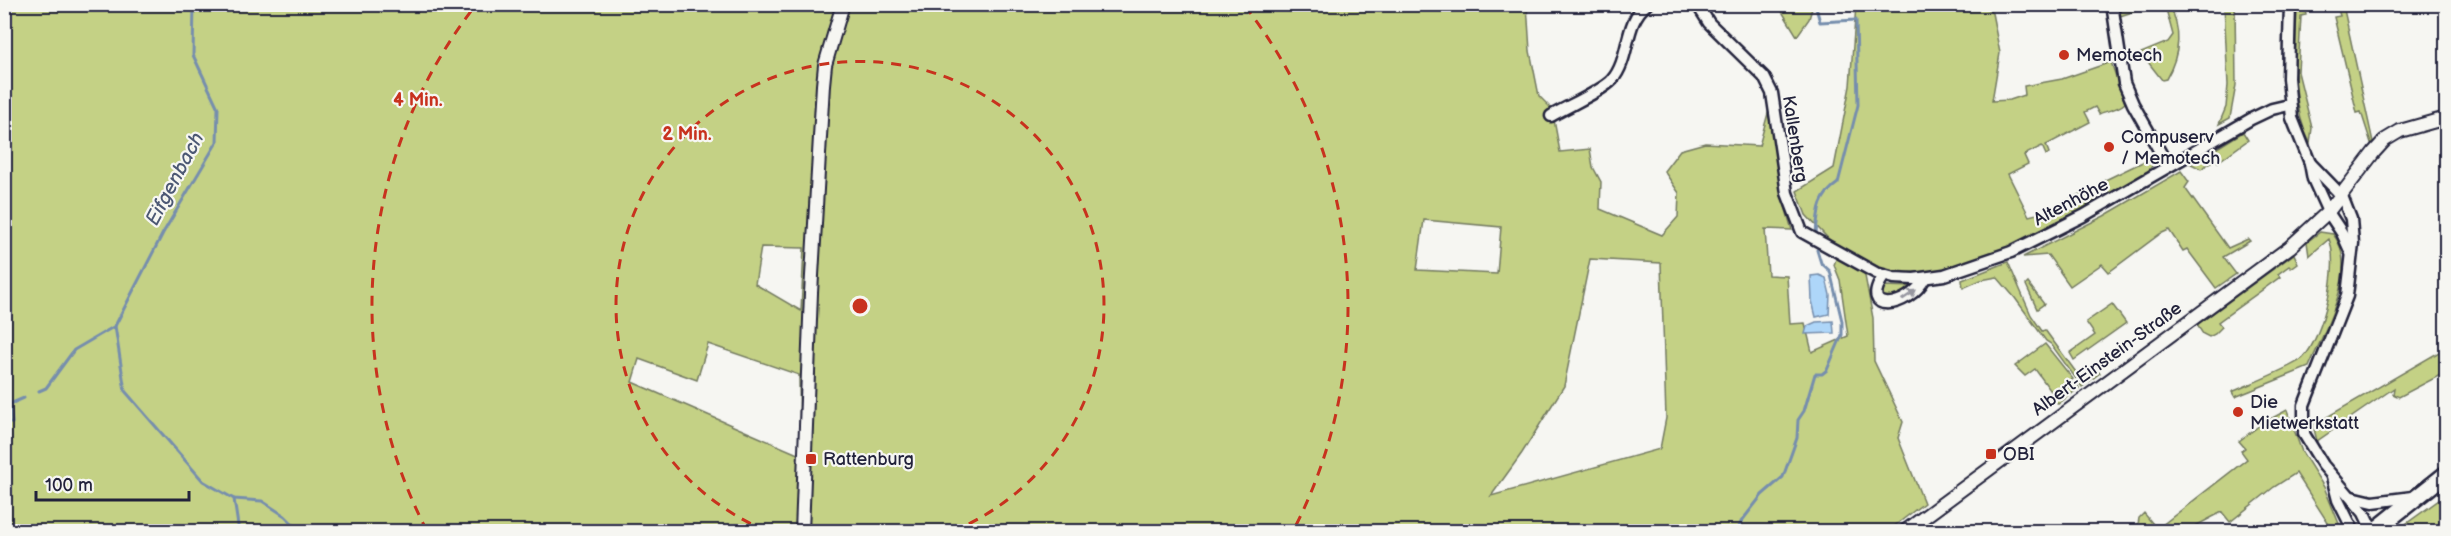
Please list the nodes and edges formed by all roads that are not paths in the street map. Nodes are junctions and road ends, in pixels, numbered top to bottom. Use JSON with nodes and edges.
{"nodes":[{"id":1,"x":843,"y":4,"type":"edge"},
{"id":2,"x":1647,"y":4,"type":"edge"},
{"id":3,"x":1697,"y":4,"type":"edge"},
{"id":4,"x":2112,"y":4,"type":"edge"},
{"id":5,"x":2290,"y":4,"type":"edge"},
{"id":6,"x":2289,"y":105,"type":"junction"},
{"id":7,"x":1551,"y":116,"type":"dead end"},
{"id":8,"x":2446,"y":118,"type":"edge"},
{"id":9,"x":2310,"y":163,"type":"junction"},
{"id":10,"x":2168,"y":166,"type":"junction"},
{"id":11,"x":2342,"y":196,"type":"junction"},
{"id":12,"x":2328,"y":212,"type":"junction"},
{"id":13,"x":2351,"y":253,"type":"junction"},
{"id":14,"x":1864,"y":267,"type":"joint"},
{"id":15,"x":1884,"y":276,"type":"junction"},
{"id":16,"x":1925,"y":278,"type":"junction"},
{"id":17,"x":2446,"y":474,"type":"edge"},
{"id":18,"x":2331,"y":477,"type":"junction"},
{"id":19,"x":2352,"y":497,"type":"junction"},
{"id":20,"x":2415,"y":497,"type":"junction"},
{"id":21,"x":802,"y":531,"type":"edge"},
{"id":22,"x":1904,"y":531,"type":"edge"},
{"id":23,"x":2354,"y":531,"type":"edge"},
{"id":24,"x":2373,"y":531,"type":"edge"}],
"edges":[{"from":1,"to":21,"type":"street"},
{"from":2,"to":7,"type":"street"},
{"from":3,"to":14,"type":"street","name":"Kallenberg"},
{"from":4,"to":10,"type":"street"},
{"from":5,"to":6,"type":"street"},
{"from":6,"to":9,"type":"street"},
{"from":6,"to":10,"type":"street","name":"Altenhöhe"},
{"from":8,"to":11,"type":"street","name":"Albert-Einstein-Straße"},
{"from":9,"to":11,"type":"street"},
{"from":9,"to":12,"type":"street"},
{"from":10,"to":16,"type":"street","name":"Altenhöhe"},
{"from":11,"to":12,"type":"street","name":"Albert-Einstein-Straße"},
{"from":11,"to":13,"type":"street"},
{"from":12,"to":13,"type":"street"},
{"from":12,"to":22,"type":"street","name":"Albert-Einstein-Straße"},
{"from":13,"to":18,"type":"street"},
{"from":14,"to":15,"type":"street","name":"Altenhöhe"},
{"from":15,"to":16,"type":"street","name":"Altenhöhe"},
{"from":15,"to":16,"type":"street","one_way":true},
{"from":17,"to":20,"type":"main road"},
{"from":18,"to":19,"type":"street"},
{"from":18,"to":23,"type":"street"},
{"from":19,"to":20,"type":"street"},
{"from":19,"to":24,"type":"street"},
{"from":20,"to":24,"type":"main road"}]}
